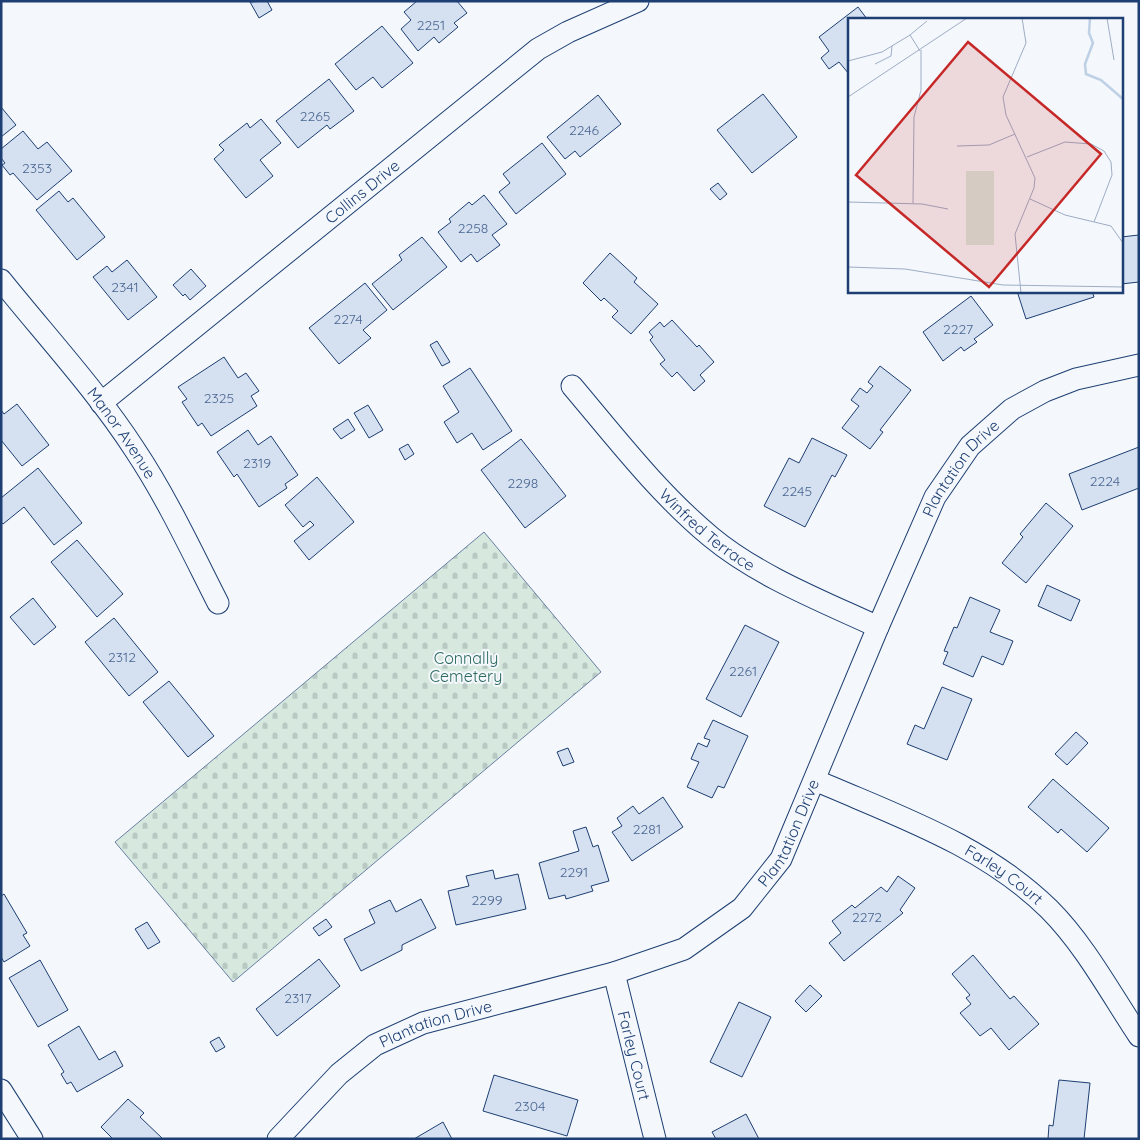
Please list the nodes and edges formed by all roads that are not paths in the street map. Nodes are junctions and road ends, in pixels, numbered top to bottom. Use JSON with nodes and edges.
{"nodes":[{"id":1,"x":638,"y":1,"type":"edge"},
{"id":2,"x":1,"y":280,"type":"edge"},
{"id":3,"x":1139,"y":365,"type":"edge"},
{"id":4,"x":572,"y":386,"type":"dead end"},
{"id":5,"x":101,"y":403,"type":"junction"},
{"id":6,"x":218,"y":603,"type":"dead end"},
{"id":7,"x":878,"y":627,"type":"junction"},
{"id":8,"x":815,"y":780,"type":"junction"},
{"id":9,"x":614,"y":972,"type":"junction"},
{"id":10,"x":1139,"y":1036,"type":"edge"},
{"id":11,"x":1,"y":1090,"type":"edge"},
{"id":12,"x":32,"y":1139,"type":"edge"},
{"id":13,"x":278,"y":1139,"type":"edge"},
{"id":14,"x":655,"y":1139,"type":"edge"}],
"edges":[{"from":1,"to":5,"type":"street","name":"Collins Drive"},
{"from":2,"to":5,"type":"street","name":"Manor Avenue"},
{"from":3,"to":7,"type":"street","name":"Plantation Drive"},
{"from":4,"to":7,"type":"street","name":"Winfred Terrace"},
{"from":5,"to":6,"type":"street","name":"Manor Avenue"},
{"from":7,"to":8,"type":"street","name":"Plantation Drive"},
{"from":8,"to":9,"type":"street","name":"Plantation Drive"},
{"from":8,"to":10,"type":"street","name":"Farley Court"},
{"from":9,"to":13,"type":"street","name":"Plantation Drive"},
{"from":9,"to":14,"type":"street","name":"Farley Court"},
{"from":11,"to":12,"type":"street"}]}
